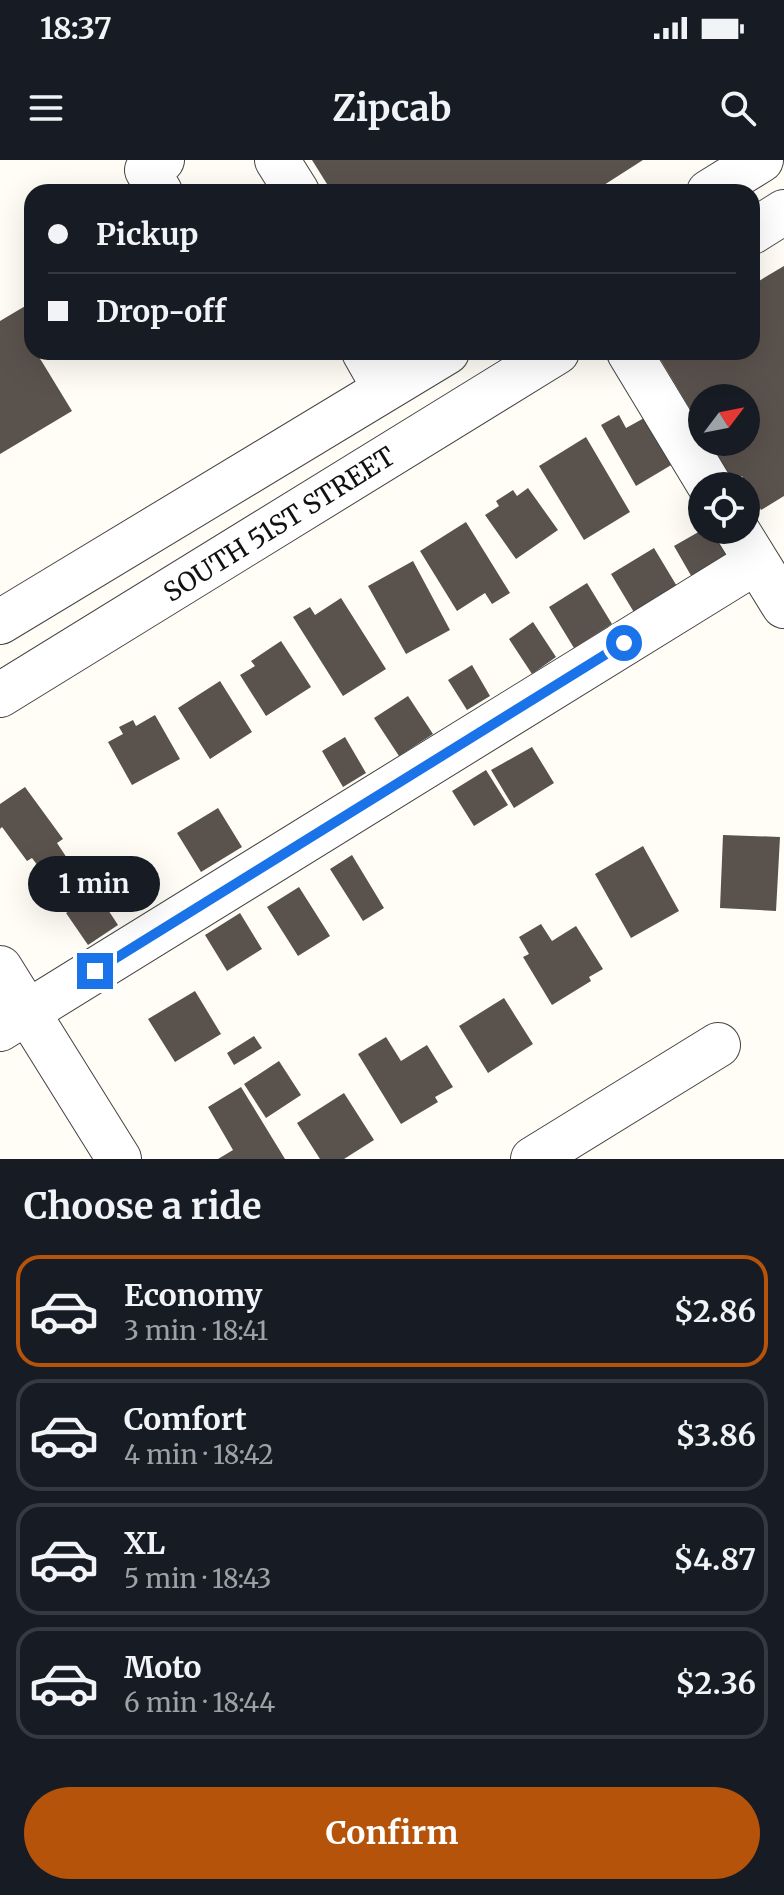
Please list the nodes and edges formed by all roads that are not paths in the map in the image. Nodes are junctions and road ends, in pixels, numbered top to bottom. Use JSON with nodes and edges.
{"nodes":[{"id":1,"x":277,"y":160,"type":"edge"},
{"id":2,"x":761,"y":160,"type":"edge"},
{"id":3,"x":292,"y":184,"type":"edge"},
{"id":4,"x":722,"y":184,"type":"edge"},
{"id":5,"x":784,"y":212,"type":"edge"},
{"id":6,"x":760,"y":227,"type":"edge"},
{"id":7,"x":369,"y":360,"type":"edge"},
{"id":8,"x":434,"y":360,"type":"edge"},
{"id":9,"x":544,"y":360,"type":"edge"},
{"id":10,"x":634,"y":360,"type":"edge"},
{"id":11,"x":385,"y":389,"type":"junction"},
{"id":12,"x":702,"y":472,"type":"edge"},
{"id":13,"x":747,"y":546,"type":"edge"},
{"id":14,"x":784,"y":606,"type":"edge"},
{"id":15,"x":0,"y":622,"type":"edge"},
{"id":16,"x":0,"y":695,"type":"edge"},
{"id":17,"x":0,"y":968,"type":"edge"},
{"id":18,"x":14,"y":1021,"type":"edge"},
{"id":19,"x":718,"y":1045,"type":"dead end"},
{"id":20,"x":119,"y":1159,"type":"edge"},
{"id":21,"x":533,"y":1159,"type":"edge"}],
"edges":[{"from":1,"to":3,"type":"street"},
{"from":2,"to":4,"type":"street"},
{"from":5,"to":6,"type":"street"},
{"from":7,"to":11,"type":"street"},
{"from":8,"to":11,"type":"street"},
{"from":9,"to":16,"type":"street","name":"SOUTH 51ST STREET"},
{"from":10,"to":12,"type":"street"},
{"from":11,"to":15,"type":"street"},
{"from":13,"to":14,"type":"street"},
{"from":13,"to":18,"type":"street"},
{"from":17,"to":18,"type":"street"},
{"from":18,"to":20,"type":"street"},
{"from":19,"to":21,"type":"street"}]}
